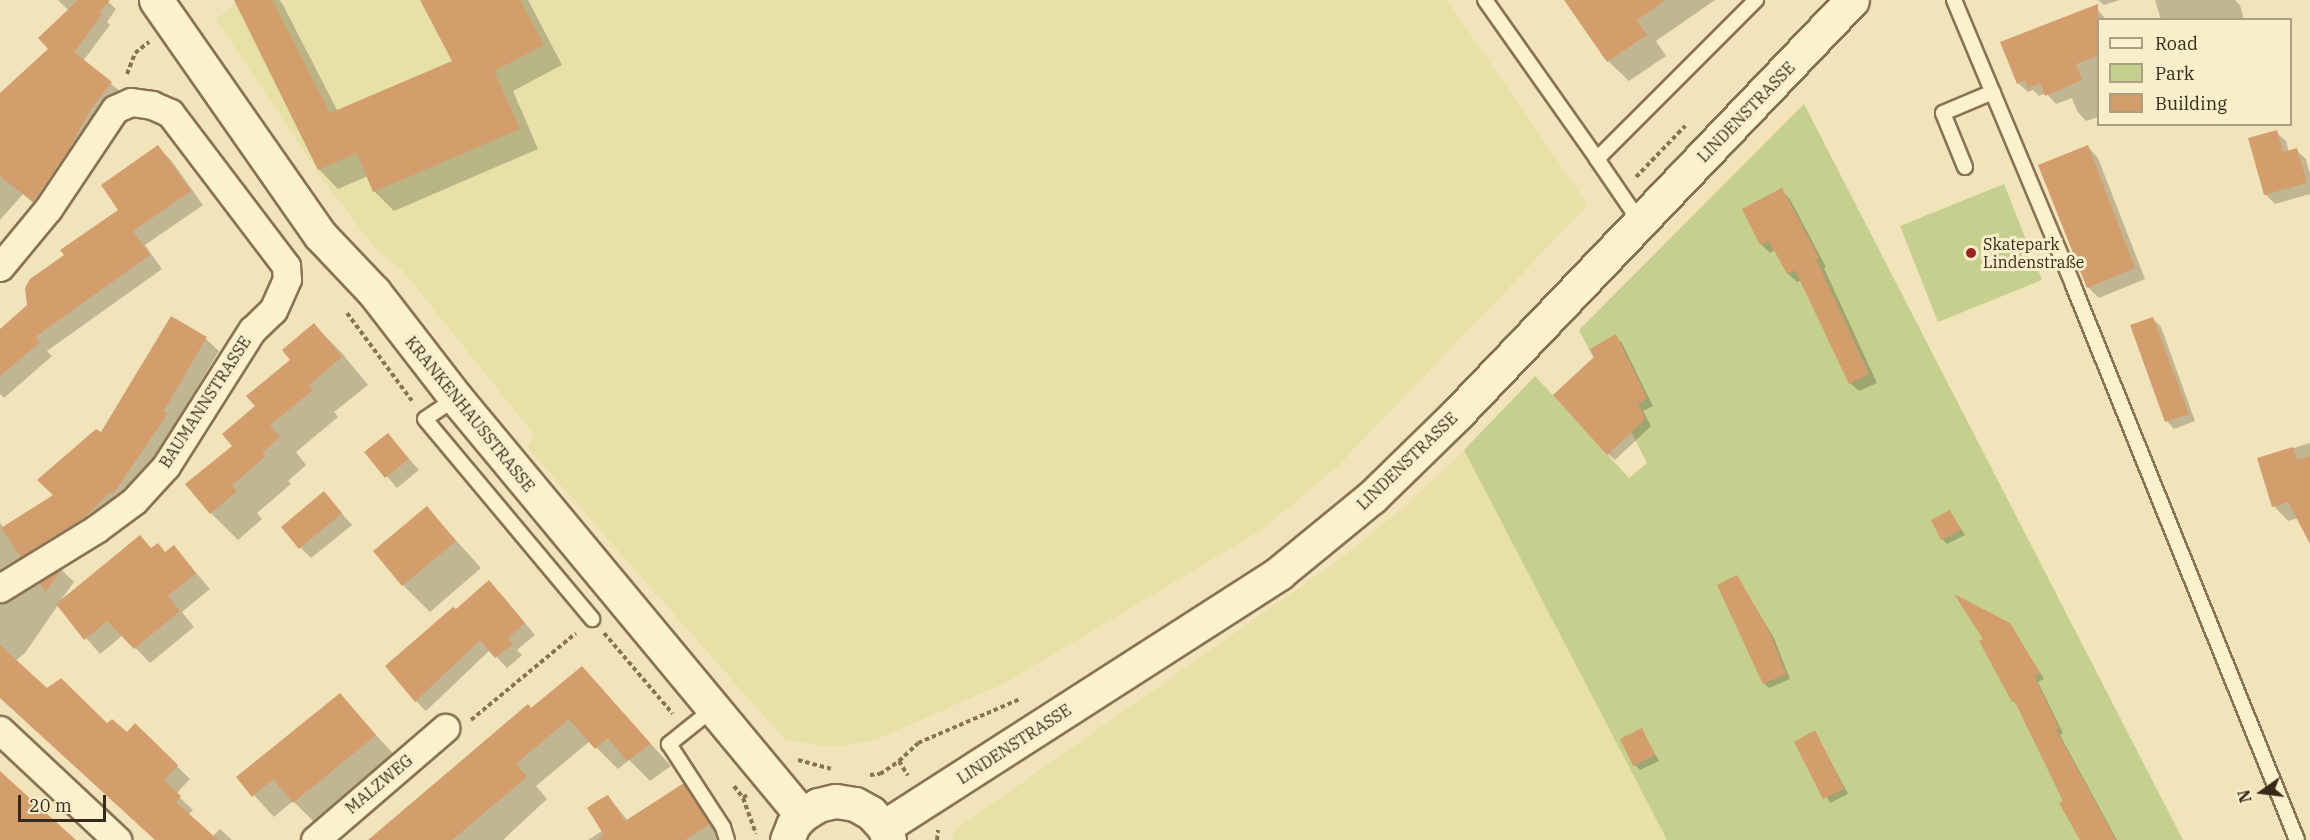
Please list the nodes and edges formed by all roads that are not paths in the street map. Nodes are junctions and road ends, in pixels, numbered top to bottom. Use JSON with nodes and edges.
{"nodes":[{"id":1,"x":1485,"y":0,"type":"edge"},
{"id":2,"x":1756,"y":0,"type":"edge"},
{"id":3,"x":1852,"y":0,"type":"edge"},
{"id":4,"x":1954,"y":0,"type":"edge"},
{"id":5,"x":164,"y":12,"type":"edge"},
{"id":6,"x":1993,"y":92,"type":"junction"},
{"id":7,"x":1597,"y":159,"type":"junction"},
{"id":8,"x":1965,"y":166,"type":"dead end"},
{"id":9,"x":1640,"y":222,"type":"junction"},
{"id":10,"x":0,"y":267,"type":"edge"},
{"id":11,"x":456,"y":398,"type":"junction"},
{"id":12,"x":0,"y":588,"type":"edge"},
{"id":13,"x":592,"y":619,"type":"road end"},
{"id":14,"x":714,"y":708,"type":"junction"},
{"id":15,"x":445,"y":728,"type":"road end"},
{"id":16,"x":0,"y":730,"type":"edge"},
{"id":17,"x":795,"y":828,"type":"edge"},
{"id":18,"x":886,"y":833,"type":"edge"},
{"id":19,"x":117,"y":840,"type":"edge"},
{"id":20,"x":315,"y":840,"type":"edge"},
{"id":21,"x":727,"y":840,"type":"edge"},
{"id":22,"x":2297,"y":840,"type":"edge"}],
"edges":[{"from":1,"to":7,"type":"lane"},
{"from":2,"to":7,"type":"lane"},
{"from":3,"to":9,"type":"street","name":"LINDENSTRASSE"},
{"from":4,"to":6,"type":"lane"},
{"from":5,"to":11,"type":"street","name":"KRANKENHAUSSTRASSE"},
{"from":6,"to":8,"type":"lane"},
{"from":6,"to":22,"type":"lane"},
{"from":7,"to":9,"type":"lane"},
{"from":9,"to":18,"type":"street","name":"LINDENSTRASSE"},
{"from":10,"to":12,"type":"street","name":"BAUMANNSTRASSE"},
{"from":11,"to":13,"type":"lane"},
{"from":11,"to":14,"type":"street","name":"KRANKENHAUSSTRASSE"},
{"from":14,"to":17,"type":"street","name":"KRANKENHAUSSTRASSE"},
{"from":14,"to":21,"type":"lane"},
{"from":15,"to":20,"type":"street","name":"MALZWEG"},
{"from":16,"to":19,"type":"street"},
{"from":17,"to":18,"type":"street"}]}
